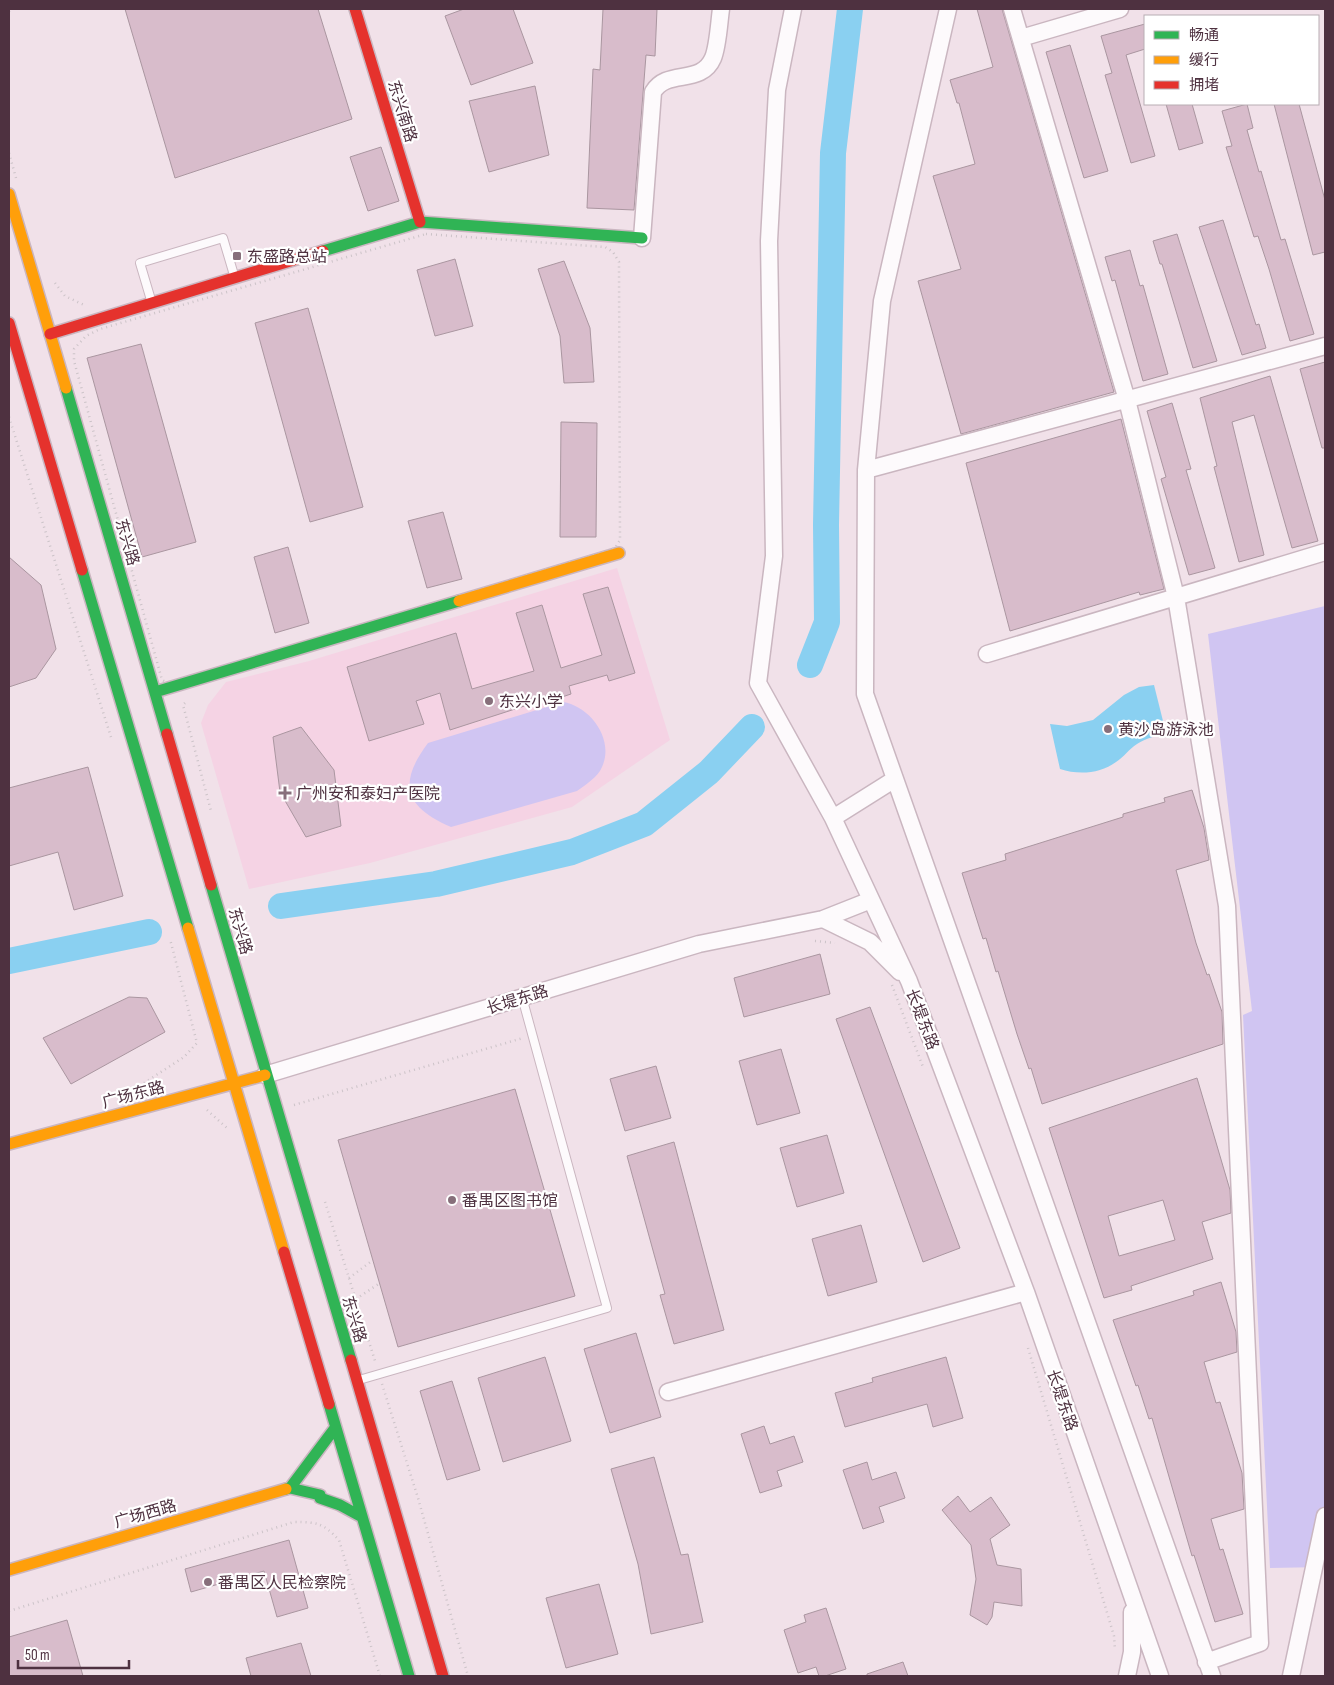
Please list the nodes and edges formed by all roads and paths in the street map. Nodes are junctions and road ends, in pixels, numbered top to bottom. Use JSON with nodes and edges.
{"nodes":[{"id":1,"x":355,"y":9,"type":"edge"},
{"id":2,"x":722,"y":9,"type":"edge"},
{"id":3,"x":793,"y":9,"type":"edge"},
{"id":4,"x":948,"y":9,"type":"edge"},
{"id":5,"x":1012,"y":9,"type":"edge"},
{"id":6,"x":1120,"y":9,"type":"edge"},
{"id":7,"x":1020,"y":38,"type":"junction"},
{"id":8,"x":9,"y":154,"type":"edge"},
{"id":9,"x":17,"y":180,"type":"dead end"},
{"id":10,"x":9,"y":194,"type":"edge"},
{"id":11,"x":420,"y":222,"type":"junction"},
{"id":12,"x":642,"y":238,"type":"joint"},
{"id":13,"x":50,"y":277,"type":"dead end"},
{"id":14,"x":235,"y":279,"type":"junction"},
{"id":15,"x":152,"y":304,"type":"junction"},
{"id":16,"x":92,"y":309,"type":"dead end"},
{"id":17,"x":9,"y":323,"type":"edge"},
{"id":18,"x":50,"y":334,"type":"junction"},
{"id":19,"x":1325,"y":346,"type":"edge"},
{"id":20,"x":1127,"y":400,"type":"junction"},
{"id":21,"x":9,"y":417,"type":"edge"},
{"id":22,"x":866,"y":470,"type":"junction"},
{"id":23,"x":620,"y":540,"type":"junction"},
{"id":24,"x":1325,"y":552,"type":"edge"},
{"id":25,"x":619,"y":553,"type":"joint"},
{"id":26,"x":1176,"y":597,"type":"junction"},
{"id":27,"x":987,"y":654,"type":"dead end"},
{"id":28,"x":155,"y":692,"type":"junction"},
{"id":29,"x":186,"y":700,"type":"dead end"},
{"id":30,"x":111,"y":739,"type":"dead end"},
{"id":31,"x":895,"y":780,"type":"junction"},
{"id":32,"x":832,"y":818,"type":"junction"},
{"id":33,"x":213,"y":820,"type":"dead end"},
{"id":34,"x":871,"y":900,"type":"junction"},
{"id":35,"x":822,"y":919,"type":"junction"},
{"id":36,"x":168,"y":932,"type":"dead end"},
{"id":37,"x":909,"y":981,"type":"junction"},
{"id":38,"x":522,"y":997,"type":"junction"},
{"id":39,"x":532,"y":1036,"type":"junction"},
{"id":40,"x":265,"y":1075,"type":"junction"},
{"id":41,"x":144,"y":1083,"type":"dead end"},
{"id":42,"x":232,"y":1084,"type":"junction"},
{"id":43,"x":292,"y":1096,"type":"dead end"},
{"id":44,"x":294,"y":1105,"type":"junction"},
{"id":45,"x":203,"y":1106,"type":"dead end"},
{"id":46,"x":297,"y":1114,"type":"dead end"},
{"id":47,"x":232,"y":1135,"type":"dead end"},
{"id":48,"x":9,"y":1144,"type":"edge"},
{"id":49,"x":323,"y":1196,"type":"dead end"},
{"id":50,"x":373,"y":1260,"type":"dead end"},
{"id":51,"x":349,"y":1278,"type":"junction"},
{"id":52,"x":380,"y":1283,"type":"dead end"},
{"id":53,"x":1026,"y":1292,"type":"junction"},
{"id":54,"x":356,"y":1299,"type":"junction"},
{"id":55,"x":379,"y":1374,"type":"junction"},
{"id":56,"x":356,"y":1381,"type":"junction"},
{"id":57,"x":668,"y":1392,"type":"dead end"},
{"id":58,"x":336,"y":1428,"type":"junction"},
{"id":59,"x":290,"y":1488,"type":"junction"},
{"id":60,"x":1325,"y":1516,"type":"edge"},
{"id":61,"x":362,"y":1517,"type":"junction"},
{"id":62,"x":9,"y":1570,"type":"edge"},
{"id":63,"x":1132,"y":1602,"type":"junction"},
{"id":64,"x":9,"y":1611,"type":"edge"},
{"id":65,"x":1209,"y":1669,"type":"edge"},
{"id":66,"x":380,"y":1676,"type":"edge"},
{"id":67,"x":409,"y":1676,"type":"edge"},
{"id":68,"x":443,"y":1676,"type":"edge"},
{"id":69,"x":468,"y":1676,"type":"edge"},
{"id":70,"x":1127,"y":1676,"type":"edge"},
{"id":71,"x":1160,"y":1676,"type":"edge"},
{"id":72,"x":1291,"y":1676,"type":"edge"}],
"edges":[{"from":1,"to":11,"type":"main road","name":"东兴南路"},
{"from":2,"to":12,"type":"street"},
{"from":3,"to":32,"type":"street"},
{"from":4,"to":22,"type":"street"},
{"from":5,"to":7,"type":"street"},
{"from":6,"to":7,"type":"street"},
{"from":7,"to":20,"type":"street"},
{"from":8,"to":9,"type":"path"},
{"from":10,"to":18,"type":"main road","name":"东兴路"},
{"from":11,"to":12,"type":"main road"},
{"from":11,"to":14,"type":"main road"},
{"from":13,"to":16,"type":"path"},
{"from":14,"to":15,"type":"main road"},
{"from":14,"to":15,"type":"lane"},
{"from":15,"to":18,"type":"main road"},
{"from":17,"to":42,"type":"main road"},
{"from":18,"to":28,"type":"main road","name":"东兴路"},
{"from":19,"to":20,"type":"street"},
{"from":20,"to":22,"type":"street"},
{"from":20,"to":26,"type":"street"},
{"from":21,"to":30,"type":"path"},
{"from":22,"to":31,"type":"street"},
{"from":23,"to":23,"type":"path"},
{"from":23,"to":25,"type":"path"},
{"from":24,"to":26,"type":"street"},
{"from":25,"to":28,"type":"main road"},
{"from":26,"to":27,"type":"street"},
{"from":26,"to":65,"type":"street"},
{"from":28,"to":40,"type":"main road","name":"东兴路"},
{"from":29,"to":33,"type":"path"},
{"from":31,"to":32,"type":"street"},
{"from":31,"to":65,"type":"street"},
{"from":32,"to":34,"type":"street"},
{"from":34,"to":35,"type":"street"},
{"from":34,"to":37,"type":"street"},
{"from":35,"to":37,"type":"street","name":"长堤东路"},
{"from":35,"to":38,"type":"street","name":"长堤东路"},
{"from":36,"to":41,"type":"path"},
{"from":37,"to":53,"type":"street","name":"长堤东路"},
{"from":38,"to":39,"type":"lane"},
{"from":38,"to":40,"type":"street","name":"长堤东路"},
{"from":39,"to":44,"type":"path"},
{"from":39,"to":55,"type":"lane"},
{"from":40,"to":42,"type":"main road","name":"广场东路"},
{"from":40,"to":56,"type":"main road","name":"东兴路"},
{"from":42,"to":48,"type":"main road","name":"广场东路"},
{"from":42,"to":58,"type":"main road"},
{"from":43,"to":44,"type":"path"},
{"from":44,"to":46,"type":"path"},
{"from":45,"to":47,"type":"path"},
{"from":49,"to":51,"type":"path"},
{"from":50,"to":51,"type":"path"},
{"from":51,"to":54,"type":"path"},
{"from":52,"to":54,"type":"path"},
{"from":53,"to":57,"type":"street"},
{"from":53,"to":63,"type":"street","name":"长堤东路"},
{"from":54,"to":55,"type":"path"},
{"from":55,"to":56,"type":"lane"},
{"from":55,"to":69,"type":"path"},
{"from":56,"to":68,"type":"main road","name":"东兴路"},
{"from":58,"to":59,"type":"main road"},
{"from":58,"to":61,"type":"main road"},
{"from":59,"to":61,"type":"main road"},
{"from":59,"to":62,"type":"main road","name":"广场西路"},
{"from":60,"to":72,"type":"street"},
{"from":61,"to":67,"type":"main road"},
{"from":63,"to":70,"type":"street"},
{"from":63,"to":71,"type":"street","name":"长堤东路"},
{"from":64,"to":66,"type":"path"}]}
